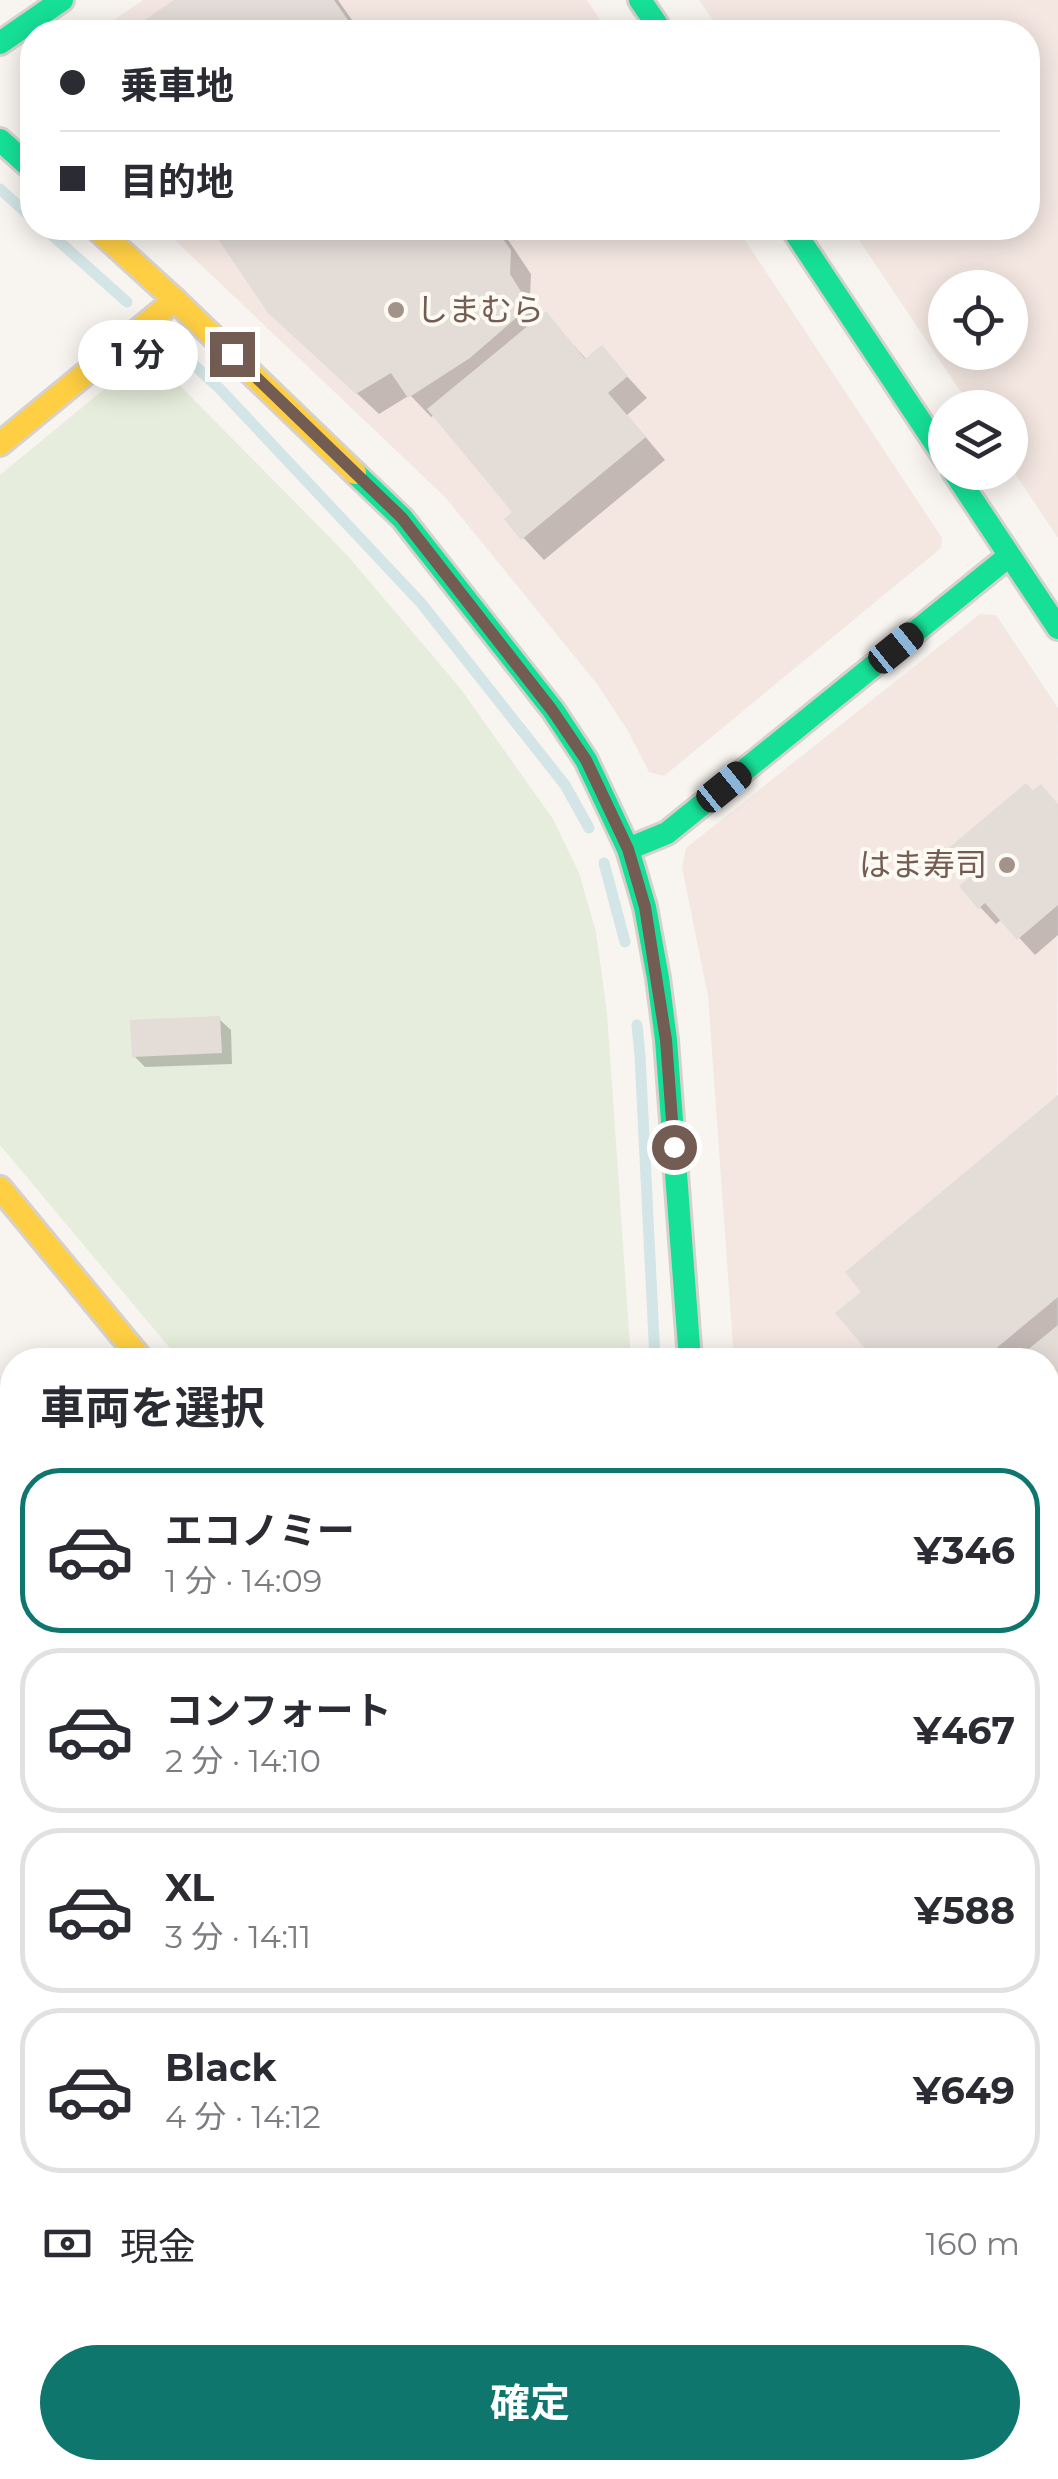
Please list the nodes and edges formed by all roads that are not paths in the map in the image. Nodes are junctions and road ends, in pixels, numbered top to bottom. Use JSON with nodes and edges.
{"nodes":[{"id":1,"x":62,"y":0,"type":"edge"},
{"id":2,"x":33,"y":20,"type":"edge"},
{"id":3,"x":0,"y":140,"type":"edge"},
{"id":4,"x":20,"y":159,"type":"edge"},
{"id":5,"x":109,"y":240,"type":"edge"},
{"id":6,"x":800,"y":240,"type":"edge"},
{"id":7,"x":175,"y":300,"type":"junction"},
{"id":8,"x":928,"y":432,"type":"edge"},
{"id":9,"x":0,"y":444,"type":"edge"},
{"id":10,"x":966,"y":490,"type":"edge"},
{"id":11,"x":1009,"y":556,"type":"junction"},
{"id":12,"x":1058,"y":628,"type":"edge"},
{"id":13,"x":628,"y":849,"type":"junction"},
{"id":14,"x":0,"y":1188,"type":"edge"},
{"id":15,"x":127,"y":1348,"type":"edge"},
{"id":16,"x":689,"y":1348,"type":"edge"}],
"edges":[{"from":1,"to":2,"type":"street"},
{"from":3,"to":4,"type":"street"},
{"from":5,"to":7,"type":"street"},
{"from":6,"to":8,"type":"street"},
{"from":7,"to":9,"type":"street"},
{"from":7,"to":13,"type":"street"},
{"from":10,"to":11,"type":"street"},
{"from":11,"to":12,"type":"street"},
{"from":11,"to":13,"type":"street"},
{"from":13,"to":16,"type":"street"},
{"from":14,"to":15,"type":"street"}]}
